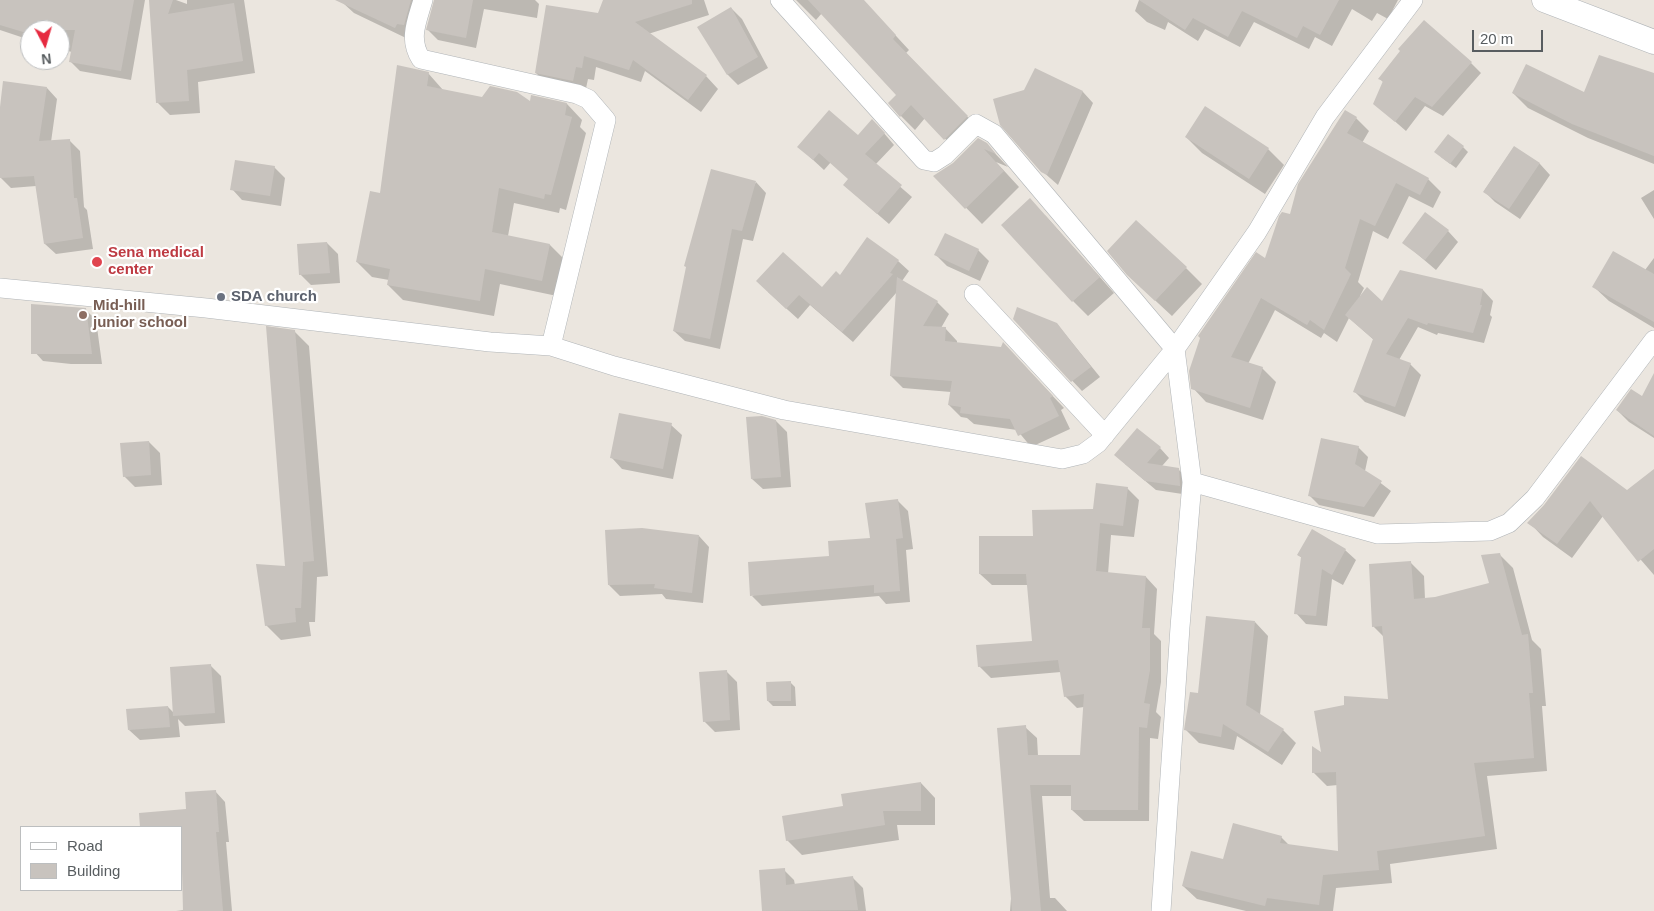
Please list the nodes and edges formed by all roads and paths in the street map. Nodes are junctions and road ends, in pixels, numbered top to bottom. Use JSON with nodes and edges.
{"nodes":[{"id":1,"x":422,"y":0,"type":"edge"},
{"id":2,"x":780,"y":0,"type":"edge"},
{"id":3,"x":1414,"y":0,"type":"edge"},
{"id":4,"x":1544,"y":0,"type":"edge"},
{"id":5,"x":1654,"y":42,"type":"edge"},
{"id":6,"x":0,"y":288,"type":"edge"},
{"id":7,"x":974,"y":294,"type":"dead end"},
{"id":8,"x":1654,"y":340,"type":"edge"},
{"id":9,"x":551,"y":346,"type":"junction"},
{"id":10,"x":1175,"y":349,"type":"junction"},
{"id":11,"x":1105,"y":435,"type":"junction"},
{"id":12,"x":1192,"y":482,"type":"junction"},
{"id":13,"x":1161,"y":911,"type":"edge"}],
"edges":[{"from":1,"to":9,"type":"street"},
{"from":2,"to":10,"type":"street"},
{"from":3,"to":10,"type":"street"},
{"from":4,"to":5,"type":"street"},
{"from":6,"to":9,"type":"street"},
{"from":7,"to":11,"type":"street"},
{"from":8,"to":12,"type":"street"},
{"from":9,"to":11,"type":"street"},
{"from":10,"to":11,"type":"street"},
{"from":10,"to":12,"type":"street"},
{"from":12,"to":13,"type":"street"}]}
